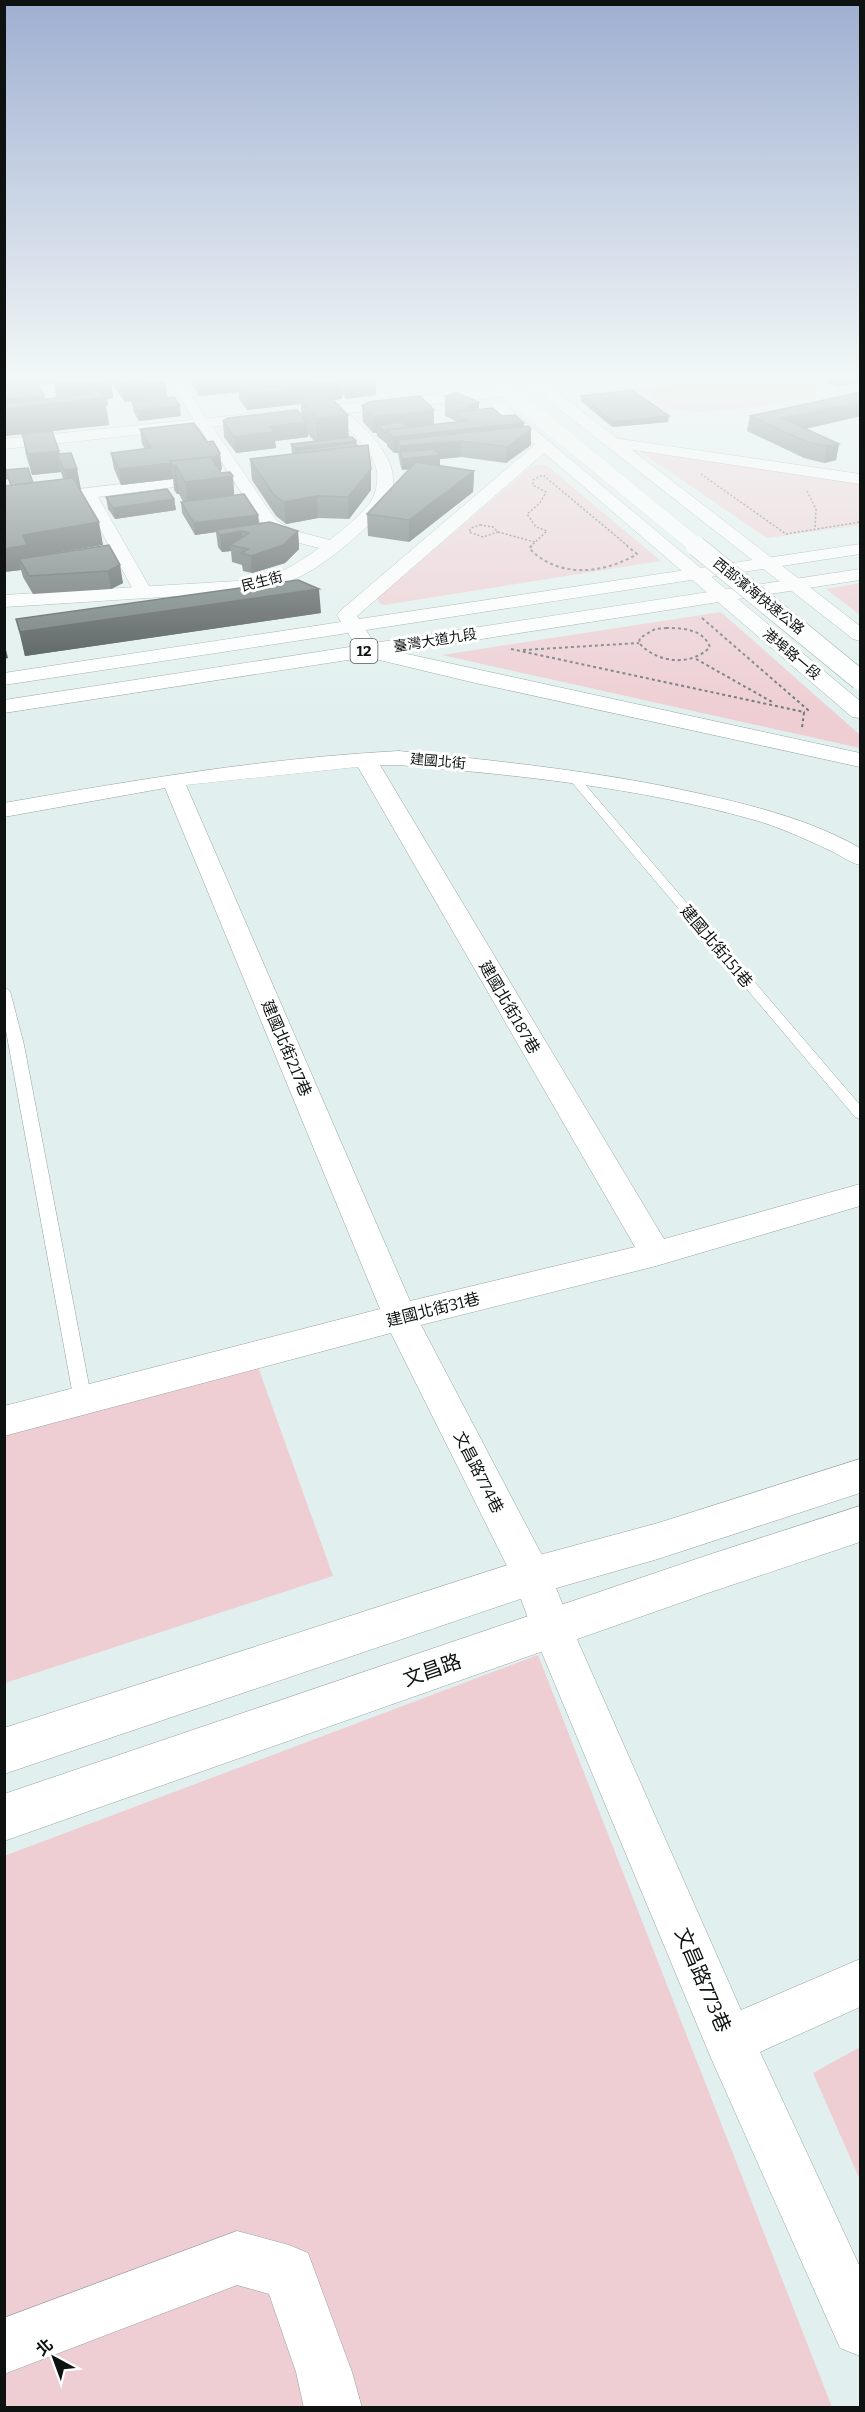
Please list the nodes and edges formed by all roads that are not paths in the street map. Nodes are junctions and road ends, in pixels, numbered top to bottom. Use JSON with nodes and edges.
{"nodes":[{"id":1,"x":127,"y":489,"type":"edge"},
{"id":2,"x":248,"y":489,"type":"edge"},
{"id":3,"x":384,"y":489,"type":"edge"},
{"id":4,"x":500,"y":489,"type":"edge"},
{"id":5,"x":595,"y":489,"type":"edge"},
{"id":6,"x":627,"y":489,"type":"edge"},
{"id":7,"x":656,"y":489,"type":"edge"},
{"id":8,"x":673,"y":489,"type":"edge"},
{"id":9,"x":88,"y":493,"type":"junction"},
{"id":10,"x":4,"y":503,"type":"edge"},
{"id":11,"x":861,"y":537,"type":"edge"},
{"id":12,"x":331,"y":546,"type":"junction"},
{"id":13,"x":861,"y":549,"type":"edge"},
{"id":14,"x":861,"y":561,"type":"edge"},
{"id":15,"x":776,"y":568,"type":"junction"},
{"id":16,"x":861,"y":574,"type":"edge"},
{"id":17,"x":703,"y":579,"type":"junction"},
{"id":18,"x":144,"y":593,"type":"junction"},
{"id":19,"x":4,"y":601,"type":"edge"},
{"id":20,"x":357,"y":632,"type":"junction"},
{"id":21,"x":857,"y":643,"type":"edge"},
{"id":22,"x":4,"y":665,"type":"edge"},
{"id":23,"x":4,"y":679,"type":"edge"},
{"id":24,"x":861,"y":680,"type":"edge"},
{"id":25,"x":4,"y":693,"type":"edge"},
{"id":26,"x":4,"y":707,"type":"edge"},
{"id":27,"x":861,"y":712,"type":"edge"},
{"id":28,"x":365,"y":759,"type":"junction"},
{"id":29,"x":861,"y":760,"type":"edge"},
{"id":30,"x":573,"y":777,"type":"junction"},
{"id":31,"x":173,"y":780,"type":"junction"},
{"id":32,"x":4,"y":810,"type":"edge"},
{"id":33,"x":861,"y":858,"type":"edge"},
{"id":34,"x":4,"y":992,"type":"edge"},
{"id":35,"x":861,"y":1114,"type":"edge"},
{"id":36,"x":861,"y":1195,"type":"edge"},
{"id":37,"x":656,"y":1254,"type":"junction"},
{"id":38,"x":400,"y":1317,"type":"junction"},
{"id":39,"x":83,"y":1401,"type":"junction"},
{"id":40,"x":4,"y":1420,"type":"edge"},
{"id":41,"x":861,"y":1476,"type":"edge"},
{"id":42,"x":861,"y":1524,"type":"edge"},
{"id":43,"x":532,"y":1576,"type":"junction"},
{"id":44,"x":552,"y":1629,"type":"junction"},
{"id":45,"x":4,"y":1751,"type":"edge"},
{"id":46,"x":4,"y":1818,"type":"edge"},
{"id":47,"x":861,"y":1983,"type":"edge"},
{"id":48,"x":729,"y":2040,"type":"junction"},
{"id":49,"x":861,"y":2328,"type":"edge"},
{"id":50,"x":4,"y":2346,"type":"edge"},
{"id":51,"x":333,"y":2408,"type":"edge"}],
"edges":[{"from":1,"to":9,"type":"street"},
{"from":2,"to":12,"type":"street"},
{"from":3,"to":12,"type":"main road","name":"民生街"},
{"from":4,"to":20,"type":"main road"},
{"from":5,"to":17,"type":"main road","name":"港埠路一段"},
{"from":6,"to":24,"type":"main road","name":"西部濱海快速公路","bridge":true},
{"from":7,"to":21,"type":"main road","name":"西部濱海快速公路"},
{"from":8,"to":15,"type":"main road"},
{"from":9,"to":10,"type":"street"},
{"from":9,"to":18,"type":"street"},
{"from":11,"to":15,"type":"main road","number":"12"},
{"from":12,"to":18,"type":"main road","name":"民生街"},
{"from":13,"to":15,"type":"main road","number":"12"},
{"from":14,"to":15,"type":"main road","number":"12"},
{"from":15,"to":16,"type":"main road","number":"12"},
{"from":15,"to":17,"type":"main road","number":"12"},
{"from":15,"to":17,"type":"main road","number":"12"},
{"from":15,"to":21,"type":"main road"},
{"from":17,"to":20,"type":"main road","name":"臺灣大道九段","number":"12"},
{"from":17,"to":20,"type":"main road","name":"臺灣大道九段","number":"12"},
{"from":17,"to":27,"type":"main road","name":"港埠路一段"},
{"from":18,"to":19,"type":"main road","name":"民生街"},
{"from":20,"to":22,"type":"main road","name":"臺灣大道九段","number":"12"},
{"from":20,"to":23,"type":"main road","name":"臺灣大道九段","number":"12"},
{"from":20,"to":25,"type":"main road","name":"臺灣大道九段","number":"12"},
{"from":20,"to":26,"type":"main road","name":"臺灣大道九段","number":"12"},
{"from":20,"to":29,"type":"main road"},
{"from":28,"to":30,"type":"street","name":"建國北街"},
{"from":28,"to":31,"type":"street","name":"建國北街"},
{"from":28,"to":37,"type":"street","name":"建國北街187巷"},
{"from":30,"to":33,"type":"street","name":"建國北街"},
{"from":30,"to":35,"type":"lane","name":"建國北街151巷"},
{"from":31,"to":32,"type":"street","name":"建國北街"},
{"from":31,"to":38,"type":"street","name":"建國北街217巷"},
{"from":34,"to":39,"type":"lane"},
{"from":36,"to":37,"type":"street","name":"建國北街31巷"},
{"from":37,"to":38,"type":"street","name":"建國北街31巷"},
{"from":38,"to":39,"type":"street","name":"建國北街31巷"},
{"from":38,"to":43,"type":"street","name":"文昌路774巷"},
{"from":39,"to":40,"type":"street","name":"建國北街31巷"},
{"from":41,"to":43,"type":"main road"},
{"from":42,"to":44,"type":"main road","name":"文昌路"},
{"from":43,"to":44,"type":"street","name":"文昌路774巷"},
{"from":43,"to":45,"type":"main road"},
{"from":44,"to":46,"type":"main road","name":"文昌路"},
{"from":44,"to":48,"type":"street","name":"文昌路773巷"},
{"from":47,"to":48,"type":"street"},
{"from":48,"to":49,"type":"street","name":"文昌路773巷"},
{"from":50,"to":51,"type":"street"}]}
